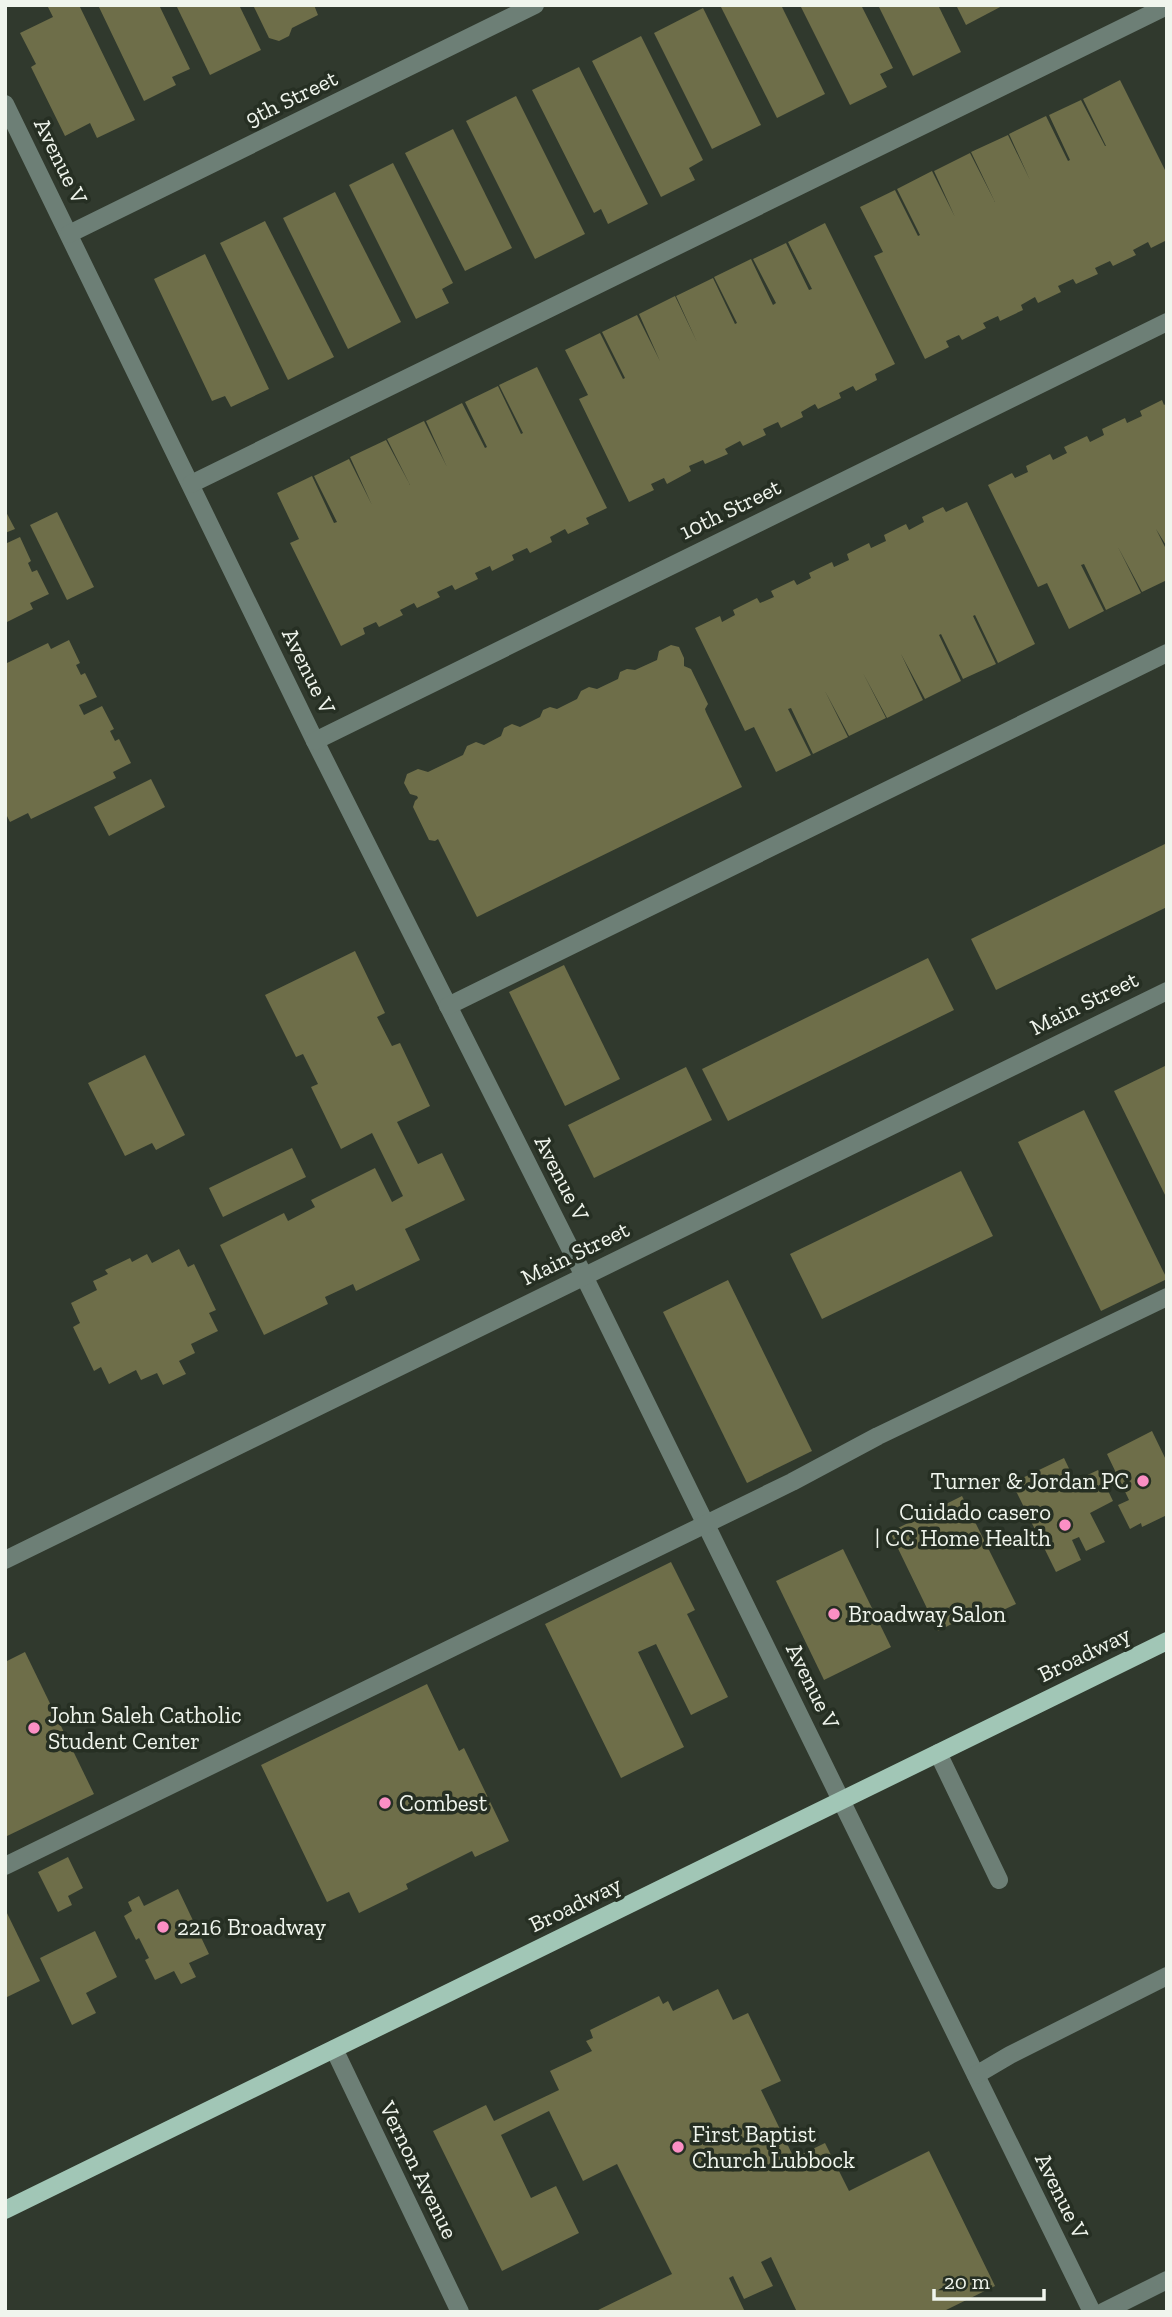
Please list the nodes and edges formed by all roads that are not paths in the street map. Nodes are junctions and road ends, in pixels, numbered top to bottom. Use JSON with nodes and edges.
{"nodes":[{"id":1,"x":535,"y":5,"type":"edge"},
{"id":2,"x":1167,"y":6,"type":"edge"},
{"id":3,"x":5,"y":104,"type":"edge"},
{"id":4,"x":69,"y":234,"type":"junction"},
{"id":5,"x":1167,"y":322,"type":"edge"},
{"id":6,"x":191,"y":484,"type":"junction"},
{"id":7,"x":1167,"y":653,"type":"edge"},
{"id":8,"x":315,"y":741,"type":"junction"},
{"id":9,"x":1167,"y":990,"type":"edge"},
{"id":10,"x":448,"y":1006,"type":"junction"},
{"id":11,"x":584,"y":1276,"type":"junction"},
{"id":12,"x":1167,"y":1297,"type":"edge"},
{"id":13,"x":706,"y":1525,"type":"junction"},
{"id":14,"x":5,"y":1560,"type":"edge"},
{"id":15,"x":1167,"y":1641,"type":"edge"},
{"id":16,"x":938,"y":1754,"type":"junction"},
{"id":17,"x":841,"y":1801,"type":"junction"},
{"id":18,"x":5,"y":1866,"type":"edge"},
{"id":19,"x":999,"y":1880,"type":"dead end"},
{"id":20,"x":1167,"y":1976,"type":"edge"},
{"id":21,"x":334,"y":2049,"type":"junction"},
{"id":22,"x":976,"y":2075,"type":"junction"},
{"id":23,"x":5,"y":2210,"type":"edge"},
{"id":24,"x":1167,"y":2280,"type":"edge"},
{"id":25,"x":460,"y":2312,"type":"edge"},
{"id":26,"x":1092,"y":2312,"type":"edge"},
{"id":27,"x":1103,"y":2312,"type":"edge"}],
"edges":[{"from":1,"to":4,"type":"street","name":"9th Street"},
{"from":2,"to":6,"type":"street"},
{"from":3,"to":4,"type":"street","name":"Avenue V"},
{"from":4,"to":6,"type":"street","name":"Avenue V"},
{"from":5,"to":8,"type":"street","name":"10th Street"},
{"from":6,"to":8,"type":"street","name":"Avenue V"},
{"from":7,"to":10,"type":"street"},
{"from":8,"to":10,"type":"street","name":"Avenue V"},
{"from":9,"to":11,"type":"street","name":"Main Street"},
{"from":10,"to":11,"type":"street","name":"Avenue V"},
{"from":11,"to":13,"type":"street","name":"Avenue V"},
{"from":11,"to":14,"type":"street","name":"Main Street"},
{"from":12,"to":13,"type":"street"},
{"from":13,"to":17,"type":"street","name":"Avenue V"},
{"from":13,"to":18,"type":"street"},
{"from":15,"to":16,"type":"main road","name":"Broadway"},
{"from":16,"to":17,"type":"main road","name":"Broadway"},
{"from":16,"to":19,"type":"street"},
{"from":17,"to":21,"type":"main road","name":"Broadway"},
{"from":17,"to":22,"type":"street","name":"Avenue V"},
{"from":20,"to":22,"type":"street"},
{"from":21,"to":23,"type":"main road","name":"Broadway"},
{"from":21,"to":25,"type":"street","name":"Vernon Avenue"},
{"from":22,"to":26,"type":"street","name":"Avenue V"},
{"from":24,"to":27,"type":"street"}]}
